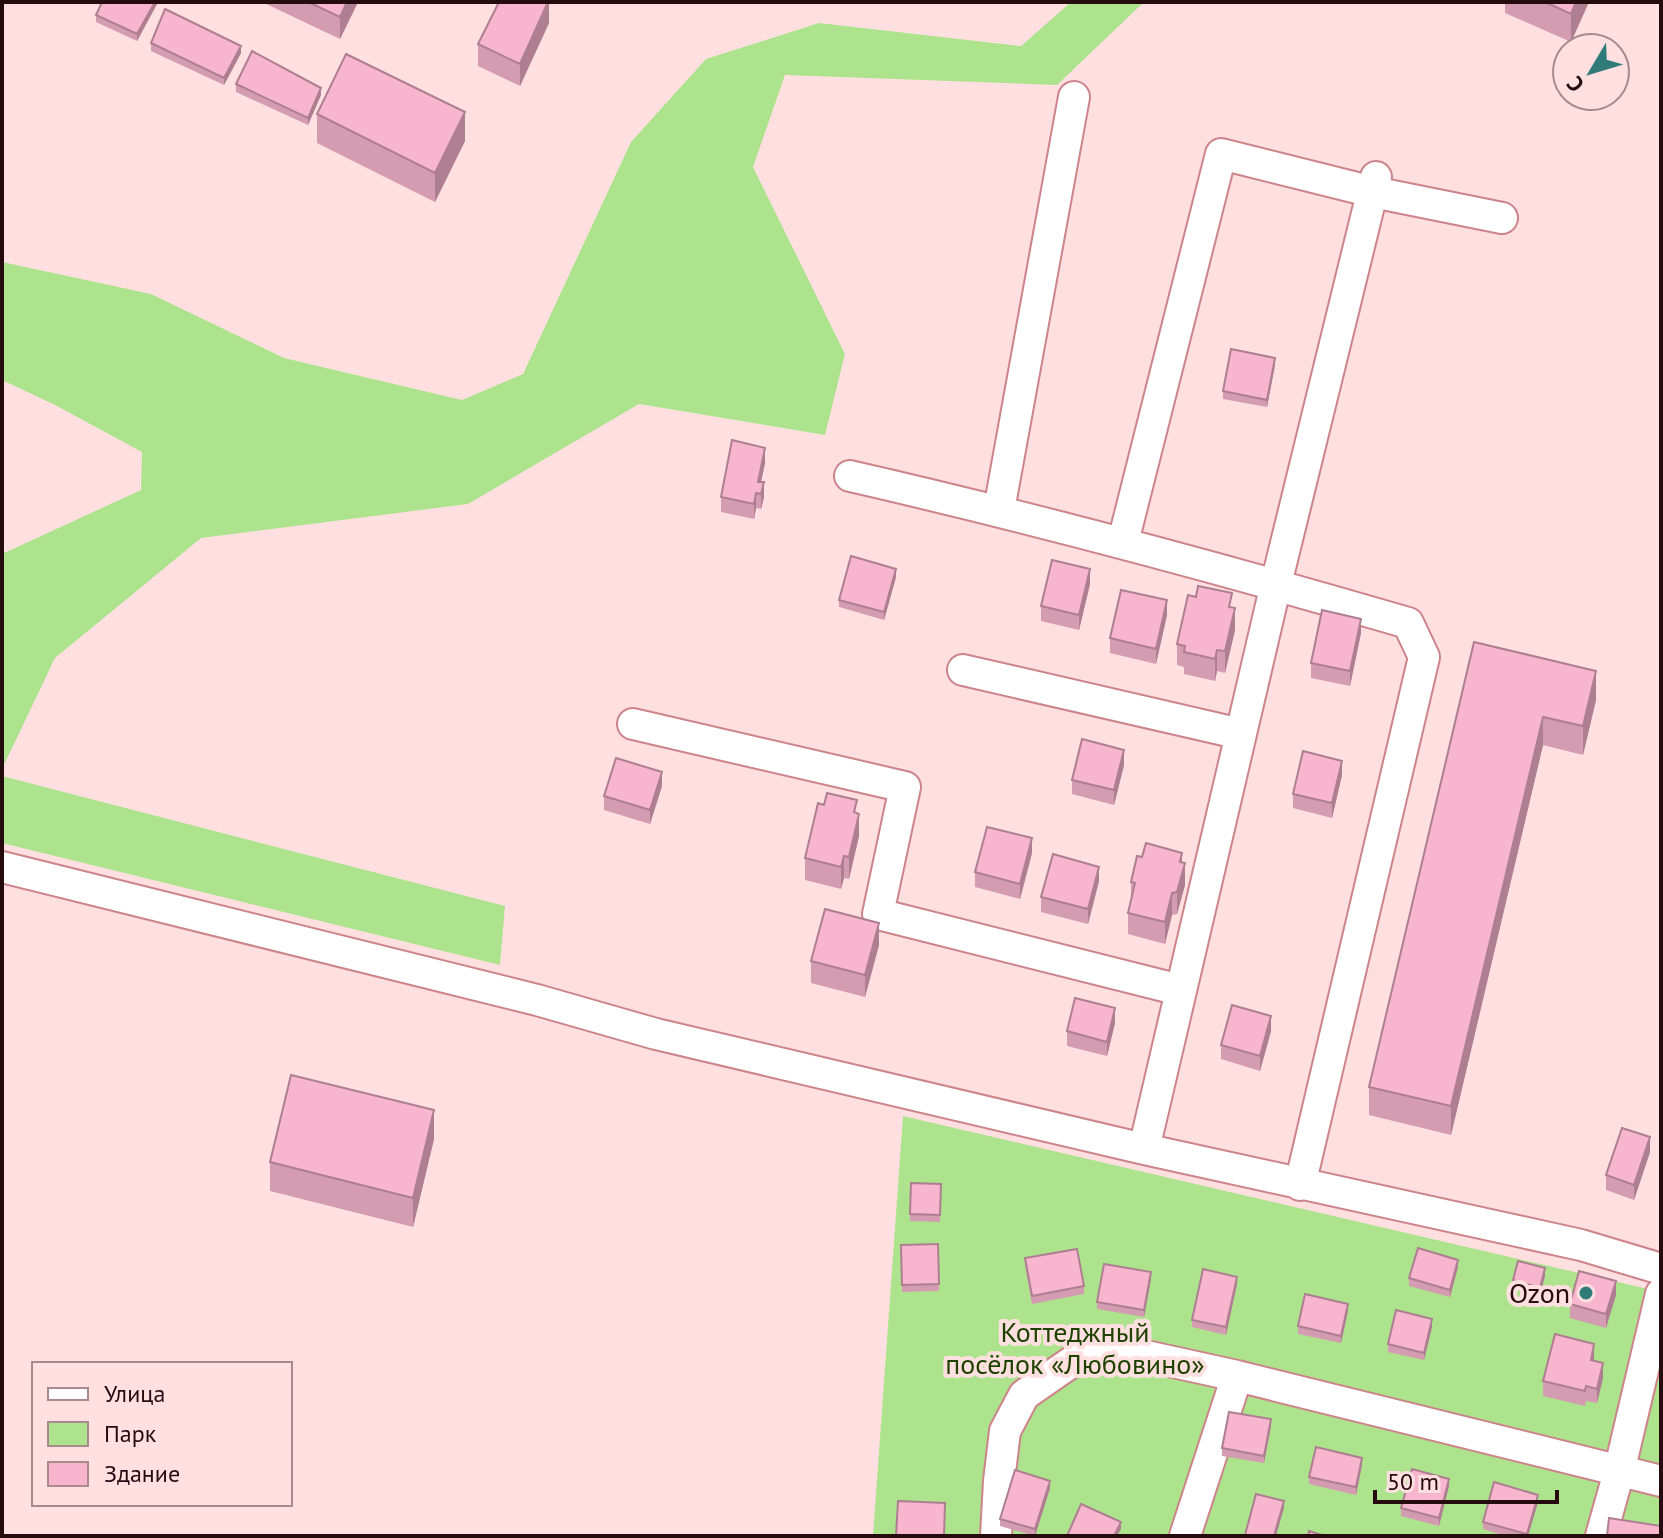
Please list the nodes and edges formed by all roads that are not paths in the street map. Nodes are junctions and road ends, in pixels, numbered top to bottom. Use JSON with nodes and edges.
{"nodes":[{"id":1,"x":1074,"y":97,"type":"dead end"},
{"id":2,"x":1374,"y":184,"type":"junction"},
{"id":3,"x":1502,"y":218,"type":"dead end"},
{"id":4,"x":850,"y":476,"type":"dead end"},
{"id":5,"x":999,"y":510,"type":"junction"},
{"id":6,"x":1123,"y":542,"type":"junction"},
{"id":7,"x":1276,"y":584,"type":"junction"},
{"id":8,"x":963,"y":670,"type":"dead end"},
{"id":9,"x":633,"y":724,"type":"dead end"},
{"id":10,"x":1241,"y":734,"type":"junction"},
{"id":11,"x":2,"y":867,"type":"edge"},
{"id":12,"x":1180,"y":990,"type":"junction"},
{"id":13,"x":1144,"y":1149,"type":"junction"},
{"id":14,"x":1300,"y":1185,"type":"junction"},
{"id":15,"x":1661,"y":1269,"type":"edge"},
{"id":16,"x":1661,"y":1294,"type":"edge"},
{"id":17,"x":1237,"y":1376,"type":"junction"},
{"id":18,"x":1619,"y":1472,"type":"junction"},
{"id":19,"x":1661,"y":1481,"type":"edge"},
{"id":20,"x":996,"y":1536,"type":"edge"},
{"id":21,"x":1185,"y":1536,"type":"edge"},
{"id":22,"x":1601,"y":1536,"type":"edge"}],
"edges":[{"from":1,"to":5,"type":"street"},
{"from":2,"to":3,"type":"street"},
{"from":2,"to":6,"type":"street"},
{"from":2,"to":7,"type":"street"},
{"from":4,"to":5,"type":"street"},
{"from":5,"to":6,"type":"street"},
{"from":6,"to":7,"type":"street"},
{"from":7,"to":10,"type":"street"},
{"from":7,"to":14,"type":"street"},
{"from":8,"to":10,"type":"street"},
{"from":9,"to":12,"type":"street"},
{"from":10,"to":12,"type":"street"},
{"from":11,"to":13,"type":"street"},
{"from":12,"to":13,"type":"street"},
{"from":13,"to":14,"type":"street"},
{"from":14,"to":15,"type":"street"},
{"from":16,"to":18,"type":"street"},
{"from":17,"to":18,"type":"street"},
{"from":17,"to":20,"type":"street"},
{"from":17,"to":21,"type":"street"},
{"from":18,"to":19,"type":"street"},
{"from":18,"to":22,"type":"street"}]}
